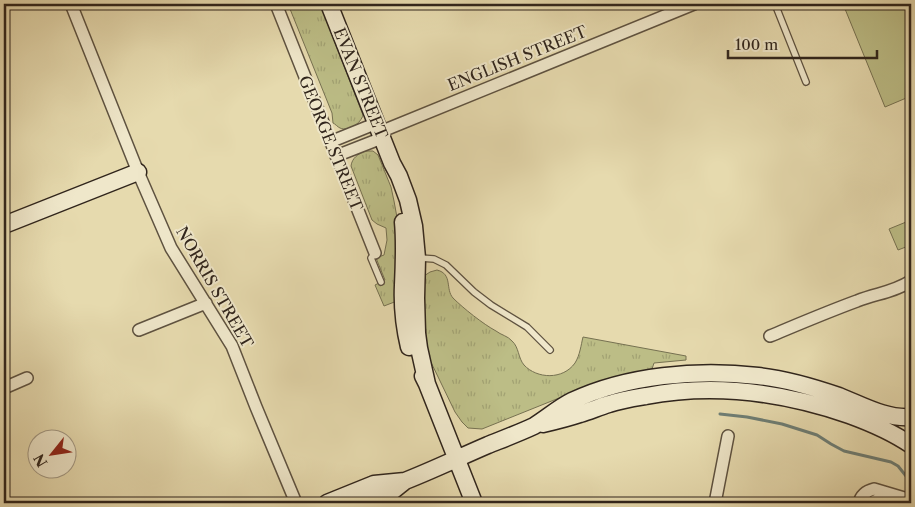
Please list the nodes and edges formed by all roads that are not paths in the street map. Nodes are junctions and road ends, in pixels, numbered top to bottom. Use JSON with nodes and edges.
{"nodes":[{"id":1,"x":71,"y":4,"type":"edge"},
{"id":2,"x":276,"y":4,"type":"edge"},
{"id":3,"x":329,"y":4,"type":"edge"},
{"id":4,"x":694,"y":4,"type":"edge"},
{"id":5,"x":775,"y":4,"type":"edge"},
{"id":6,"x":806,"y":82,"type":"dead end"},
{"id":7,"x":380,"y":131,"type":"junction"},
{"id":8,"x":330,"y":142,"type":"junction"},
{"id":9,"x":336,"y":156,"type":"junction"},
{"id":10,"x":138,"y":172,"type":"junction"},
{"id":11,"x":4,"y":225,"type":"edge"},
{"id":12,"x":374,"y":253,"type":"joint"},
{"id":13,"x":411,"y":258,"type":"junction"},
{"id":14,"x":911,"y":279,"type":"edge"},
{"id":15,"x":381,"y":282,"type":"dead end"},
{"id":16,"x":206,"y":303,"type":"junction"},
{"id":17,"x":139,"y":330,"type":"dead end"},
{"id":18,"x":770,"y":336,"type":"dead end"},
{"id":19,"x":550,"y":350,"type":"dead end"},
{"id":20,"x":27,"y":378,"type":"dead end"},
{"id":21,"x":4,"y":388,"type":"edge"},
{"id":22,"x":911,"y":417,"type":"edge"},
{"id":23,"x":534,"y":426,"type":"junction"},
{"id":24,"x":728,"y":436,"type":"dead end"},
{"id":25,"x":911,"y":445,"type":"edge"},
{"id":26,"x":457,"y":459,"type":"junction"},
{"id":27,"x":404,"y":481,"type":"junction"},
{"id":28,"x":911,"y":500,"type":"edge"},
{"id":29,"x":296,"y":503,"type":"edge"},
{"id":30,"x":327,"y":503,"type":"edge"},
{"id":31,"x":366,"y":503,"type":"edge"},
{"id":32,"x":474,"y":503,"type":"edge"},
{"id":33,"x":715,"y":503,"type":"edge"},
{"id":34,"x":859,"y":503,"type":"edge"},
{"id":35,"x":872,"y":503,"type":"edge"},
{"id":36,"x":901,"y":503,"type":"edge"}],
"edges":[{"from":1,"to":10,"type":"street","name":"NORRIS STREET"},
{"from":2,"to":8,"type":"street","name":"GEORGE STREET"},
{"from":3,"to":7,"type":"street","name":"EVAN STREET"},
{"from":4,"to":7,"type":"street","name":"ENGLISH STREET"},
{"from":5,"to":6,"type":"lane"},
{"from":7,"to":8,"type":"street"},
{"from":7,"to":9,"type":"street"},
{"from":7,"to":13,"type":"street","name":"EVAN STREET"},
{"from":8,"to":9,"type":"street","name":"GEORGE STREET"},
{"from":9,"to":12,"type":"street","name":"GEORGE STREET"},
{"from":10,"to":11,"type":"street"},
{"from":10,"to":16,"type":"street","name":"NORRIS STREET"},
{"from":12,"to":15,"type":"lane","name":"GEORGE STREET"},
{"from":13,"to":19,"type":"lane"},
{"from":13,"to":26,"type":"street"},
{"from":14,"to":18,"type":"street"},
{"from":16,"to":17,"type":"street"},
{"from":16,"to":29,"type":"street","name":"NORRIS STREET"},
{"from":20,"to":21,"type":"street"},
{"from":22,"to":23,"type":"street"},
{"from":23,"to":25,"type":"street"},
{"from":23,"to":26,"type":"street"},
{"from":24,"to":33,"type":"street"},
{"from":26,"to":27,"type":"street"},
{"from":26,"to":32,"type":"street"},
{"from":27,"to":30,"type":"street"},
{"from":27,"to":31,"type":"street"},
{"from":28,"to":34,"type":"street"},
{"from":35,"to":36,"type":"street"}]}
